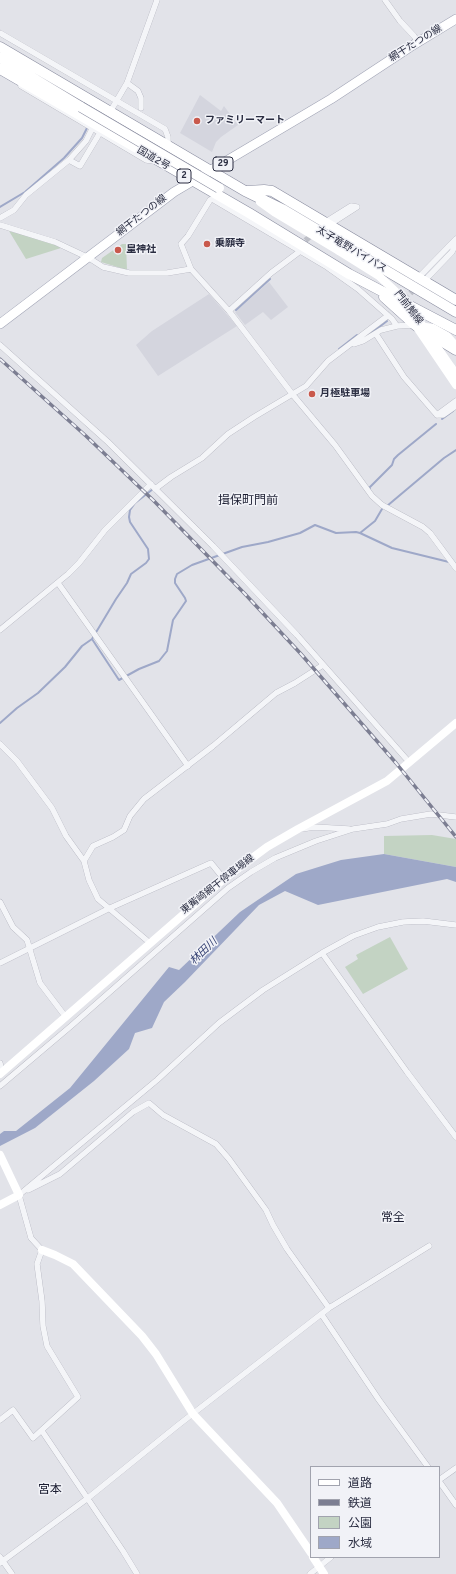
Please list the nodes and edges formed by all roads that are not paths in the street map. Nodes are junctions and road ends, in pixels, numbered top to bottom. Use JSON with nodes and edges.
{"nodes":[{"id":1,"x":157,"y":0,"type":"edge"},
{"id":2,"x":385,"y":0,"type":"edge"},
{"id":3,"x":456,"y":19,"type":"edge"},
{"id":4,"x":0,"y":33,"type":"edge"},
{"id":5,"x":418,"y":42,"type":"junction"},
{"id":6,"x":0,"y":47,"type":"edge"},
{"id":7,"x":0,"y":58,"type":"edge"},
{"id":8,"x":0,"y":69,"type":"edge"},
{"id":9,"x":0,"y":73,"type":"edge"},
{"id":10,"x":127,"y":83,"type":"junction"},
{"id":11,"x":117,"y":101,"type":"junction"},
{"id":12,"x":141,"y":108,"type":"dead end"},
{"id":13,"x":110,"y":112,"type":"junction"},
{"id":14,"x":94,"y":127,"type":"junction"},
{"id":15,"x":98,"y":136,"type":"dead end"},
{"id":16,"x":168,"y":146,"type":"junction"},
{"id":17,"x":69,"y":160,"type":"junction"},
{"id":18,"x":209,"y":170,"type":"junction"},
{"id":19,"x":192,"y":180,"type":"junction"},
{"id":20,"x":245,"y":191,"type":"junction"},
{"id":21,"x":249,"y":217,"type":"junction"},
{"id":22,"x":0,"y":218,"type":"edge"},
{"id":23,"x":0,"y":225,"type":"edge"},
{"id":24,"x":327,"y":226,"type":"junction"},
{"id":25,"x":456,"y":239,"type":"edge"},
{"id":26,"x":456,"y":244,"type":"edge"},
{"id":27,"x":300,"y":250,"type":"junction"},
{"id":28,"x":89,"y":258,"type":"junction"},
{"id":29,"x":327,"y":264,"type":"junction"},
{"id":30,"x":191,"y":269,"type":"junction"},
{"id":31,"x":423,"y":278,"type":"junction"},
{"id":32,"x":368,"y":285,"type":"junction"},
{"id":33,"x":411,"y":286,"type":"junction"},
{"id":34,"x":456,"y":300,"type":"edge"},
{"id":35,"x":413,"y":306,"type":"junction"},
{"id":36,"x":229,"y":311,"type":"junction"},
{"id":37,"x":400,"y":311,"type":"junction"},
{"id":38,"x":456,"y":312,"type":"edge"},
{"id":39,"x":386,"y":317,"type":"tunnel mouth"},
{"id":40,"x":0,"y":324,"type":"edge"},
{"id":41,"x":415,"y":325,"type":"junction"},
{"id":42,"x":397,"y":326,"type":"junction"},
{"id":43,"x":456,"y":330,"type":"edge"},
{"id":44,"x":376,"y":334,"type":"junction"},
{"id":45,"x":0,"y":345,"type":"edge"},
{"id":46,"x":350,"y":345,"type":"junction"},
{"id":47,"x":456,"y":346,"type":"edge"},
{"id":48,"x":456,"y":350,"type":"edge"},
{"id":49,"x":456,"y":374,"type":"edge"},
{"id":50,"x":456,"y":385,"type":"edge"},
{"id":51,"x":293,"y":394,"type":"junction"},
{"id":52,"x":456,"y":400,"type":"edge"},
{"id":53,"x":456,"y":406,"type":"edge"},
{"id":54,"x":437,"y":415,"type":"junction"},
{"id":55,"x":151,"y":484,"type":"junction"},
{"id":56,"x":155,"y":489,"type":"junction"},
{"id":57,"x":456,"y":568,"type":"edge"},
{"id":58,"x":58,"y":582,"type":"junction"},
{"id":59,"x":0,"y":630,"type":"edge"},
{"id":60,"x":324,"y":665,"type":"junction"},
{"id":61,"x":456,"y":723,"type":"edge"},
{"id":62,"x":0,"y":744,"type":"edge"},
{"id":63,"x":409,"y":762,"type":"junction"},
{"id":64,"x":188,"y":766,"type":"junction"},
{"id":65,"x":456,"y":817,"type":"edge"},
{"id":66,"x":298,"y":829,"type":"junction"},
{"id":67,"x":353,"y":829,"type":"junction"},
{"id":68,"x":84,"y":861,"type":"junction"},
{"id":69,"x":224,"y":879,"type":"junction"},
{"id":70,"x":0,"y":902,"type":"edge"},
{"id":71,"x":110,"y":908,"type":"junction"},
{"id":72,"x":2,"y":910,"type":"edge"},
{"id":73,"x":456,"y":925,"type":"edge"},
{"id":74,"x":150,"y":943,"type":"junction"},
{"id":75,"x":30,"y":948,"type":"junction"},
{"id":76,"x":322,"y":952,"type":"junction"},
{"id":77,"x":0,"y":962,"type":"edge"},
{"id":78,"x":65,"y":1016,"type":"junction"},
{"id":79,"x":0,"y":1063,"type":"edge"},
{"id":80,"x":1,"y":1073,"type":"edge"},
{"id":81,"x":0,"y":1086,"type":"edge"},
{"id":82,"x":456,"y":1137,"type":"edge"},
{"id":83,"x":0,"y":1155,"type":"edge"},
{"id":84,"x":19,"y":1195,"type":"junction"},
{"id":85,"x":0,"y":1205,"type":"edge"},
{"id":86,"x":429,"y":1246,"type":"dead end"},
{"id":87,"x":42,"y":1250,"type":"junction"},
{"id":88,"x":329,"y":1308,"type":"junction"},
{"id":89,"x":322,"y":1315,"type":"junction"},
{"id":90,"x":194,"y":1414,"type":"junction"},
{"id":91,"x":0,"y":1420,"type":"edge"},
{"id":92,"x":42,"y":1431,"type":"junction"},
{"id":93,"x":427,"y":1466,"type":"edge"},
{"id":94,"x":456,"y":1468,"type":"edge"},
{"id":95,"x":440,"y":1480,"type":"edge"},
{"id":96,"x":440,"y":1482,"type":"edge"},
{"id":97,"x":88,"y":1498,"type":"junction"},
{"id":98,"x":456,"y":1505,"type":"edge"},
{"id":99,"x":310,"y":1551,"type":"edge"},
{"id":100,"x":315,"y":1558,"type":"edge"},
{"id":101,"x":330,"y":1558,"type":"edge"},
{"id":102,"x":1,"y":1560,"type":"edge"},
{"id":103,"x":320,"y":1566,"type":"junction"},
{"id":104,"x":12,"y":1574,"type":"edge"},
{"id":105,"x":137,"y":1574,"type":"edge"},
{"id":106,"x":310,"y":1574,"type":"edge"},
{"id":107,"x":324,"y":1574,"type":"edge"}],
"edges":[{"from":1,"to":10,"type":"street"},
{"from":2,"to":5,"type":"street"},
{"from":3,"to":5,"type":"main road","name":"網干たつの線","number":"29"},
{"from":4,"to":11,"type":"street"},
{"from":5,"to":18,"type":"main road","name":"網干たつの線","number":"29"},
{"from":6,"to":13,"type":"highway","name":"国道2号","number":"2"},
{"from":7,"to":35,"type":"highway","number":"2","bridge":true},
{"from":8,"to":14,"type":"highway","name":"国道2号","number":"2"},
{"from":9,"to":14,"type":"street"},
{"from":10,"to":11,"type":"street"},
{"from":10,"to":12,"type":"street"},
{"from":11,"to":13,"type":"street"},
{"from":11,"to":16,"type":"street"},
{"from":13,"to":16,"type":"highway","name":"国道2号","number":"2"},
{"from":14,"to":17,"type":"street"},
{"from":14,"to":19,"type":"highway","name":"国道2号","number":"2"},
{"from":15,"to":17,"type":"street"},
{"from":16,"to":18,"type":"highway","name":"国道2号","number":"2"},
{"from":17,"to":22,"type":"street"},
{"from":18,"to":19,"type":"main road","name":"網干たつの線","number":"29"},
{"from":18,"to":20,"type":"highway","name":"国道2号","number":"2"},
{"from":19,"to":21,"type":"highway","name":"国道2号","number":"2"},
{"from":19,"to":28,"type":"main road","name":"網干たつの線","number":"29"},
{"from":20,"to":24,"type":"highway","name":"太子竜野バイパス","number":"2"},
{"from":20,"to":49,"type":"main road","name":"門前鵤線","bridge":true},
{"from":21,"to":27,"type":"highway","name":"国道2号","number":"2"},
{"from":21,"to":30,"type":"street"},
{"from":23,"to":28,"type":"street"},
{"from":24,"to":31,"type":"highway"},
{"from":24,"to":33,"type":"highway","name":"太子竜野バイパス","number":"2"},
{"from":25,"to":31,"type":"street"},
{"from":26,"to":31,"type":"street"},
{"from":27,"to":29,"type":"highway","name":"国道2号","number":"2"},
{"from":27,"to":36,"type":"street"},
{"from":28,"to":30,"type":"street"},
{"from":28,"to":40,"type":"main road","name":"網干たつの線","number":"29"},
{"from":29,"to":32,"type":"highway","name":"国道2号","number":"2"},
{"from":29,"to":42,"type":"street"},
{"from":30,"to":36,"type":"street"},
{"from":31,"to":33,"type":"street"},
{"from":31,"to":34,"type":"highway"},
{"from":32,"to":35,"type":"highway","name":"太子竜野バイパス","number":"2"},
{"from":32,"to":37,"type":"highway"},
{"from":33,"to":38,"type":"highway","name":"太子竜野バイパス","number":"2"},
{"from":35,"to":43,"type":"highway","name":"太子竜野バイパス","number":"2"},
{"from":36,"to":51,"type":"street"},
{"from":37,"to":41,"type":"highway"},
{"from":37,"to":42,"type":"street"},
{"from":39,"to":46,"type":"street"},
{"from":41,"to":42,"type":"street"},
{"from":41,"to":47,"type":"main road"},
{"from":41,"to":48,"type":"highway"},
{"from":41,"to":50,"type":"main road"},
{"from":42,"to":44,"type":"street"},
{"from":44,"to":46,"type":"street"},
{"from":44,"to":54,"type":"street"},
{"from":45,"to":55,"type":"street"},
{"from":46,"to":51,"type":"street"},
{"from":51,"to":56,"type":"street"},
{"from":51,"to":57,"type":"street"},
{"from":52,"to":54,"type":"street"},
{"from":53,"to":54,"type":"street"},
{"from":55,"to":56,"type":"street"},
{"from":55,"to":58,"type":"street"},
{"from":56,"to":60,"type":"street"},
{"from":58,"to":59,"type":"street"},
{"from":58,"to":64,"type":"street"},
{"from":60,"to":63,"type":"street"},
{"from":60,"to":64,"type":"street"},
{"from":61,"to":63,"type":"main road","name":"東觜崎網干停車場線"},
{"from":62,"to":68,"type":"street"},
{"from":63,"to":66,"type":"main road","name":"東觜崎網干停車場線"},
{"from":64,"to":68,"type":"street"},
{"from":65,"to":67,"type":"street"},
{"from":66,"to":67,"type":"street"},
{"from":66,"to":69,"type":"main road","name":"東觜崎網干停車場線"},
{"from":67,"to":81,"type":"street"},
{"from":68,"to":71,"type":"street"},
{"from":69,"to":71,"type":"street"},
{"from":69,"to":74,"type":"main road","name":"東觜崎網干停車場線"},
{"from":70,"to":72,"type":"street"},
{"from":71,"to":74,"type":"street"},
{"from":71,"to":75,"type":"street"},
{"from":72,"to":75,"type":"street"},
{"from":73,"to":76,"type":"street"},
{"from":74,"to":78,"type":"main road","name":"東觜崎網干停車場線"},
{"from":75,"to":77,"type":"street"},
{"from":75,"to":78,"type":"street"},
{"from":76,"to":82,"type":"street"},
{"from":76,"to":84,"type":"street"},
{"from":78,"to":80,"type":"main road","name":"東觜崎網干停車場線"},
{"from":79,"to":80,"type":"street"},
{"from":83,"to":84,"type":"main road"},
{"from":84,"to":85,"type":"main road"},
{"from":84,"to":87,"type":"street"},
{"from":84,"to":88,"type":"street"},
{"from":86,"to":88,"type":"street"},
{"from":87,"to":90,"type":"main road"},
{"from":87,"to":92,"type":"street"},
{"from":88,"to":89,"type":"street"},
{"from":89,"to":90,"type":"street"},
{"from":89,"to":93,"type":"street"},
{"from":90,"to":97,"type":"street"},
{"from":90,"to":99,"type":"main road"},
{"from":91,"to":92,"type":"street"},
{"from":92,"to":97,"type":"street"},
{"from":94,"to":95,"type":"street"},
{"from":96,"to":98,"type":"street"},
{"from":97,"to":102,"type":"street"},
{"from":97,"to":105,"type":"street"},
{"from":100,"to":103,"type":"main road"},
{"from":101,"to":103,"type":"street"},
{"from":102,"to":104,"type":"street"},
{"from":103,"to":106,"type":"street"},
{"from":103,"to":107,"type":"main road"}]}
